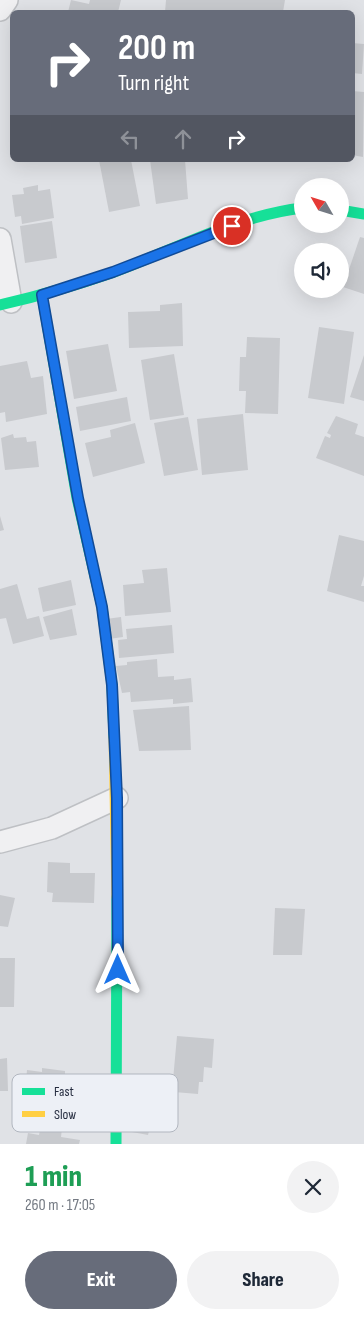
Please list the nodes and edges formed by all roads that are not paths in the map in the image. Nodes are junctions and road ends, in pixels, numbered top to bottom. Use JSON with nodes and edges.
{"nodes":[{"id":1,"x":7,"y":0,"type":"edge"},
{"id":2,"x":0,"y":10,"type":"edge"},
{"id":3,"x":294,"y":209,"type":"edge"},
{"id":4,"x":349,"y":212,"type":"edge"},
{"id":5,"x":364,"y":214,"type":"edge"},
{"id":6,"x":0,"y":239,"type":"edge"},
{"id":7,"x":42,"y":295,"type":"junction"},
{"id":8,"x":5,"y":304,"type":"edge"},
{"id":9,"x":117,"y":798,"type":"junction"},
{"id":10,"x":0,"y":842,"type":"edge"},
{"id":11,"x":117,"y":1074,"type":"edge"}],
"edges":[{"from":1,"to":2,"type":"street"},
{"from":3,"to":7,"type":"main road"},
{"from":4,"to":5,"type":"main road"},
{"from":6,"to":8,"type":"street"},
{"from":7,"to":8,"type":"main road"},
{"from":7,"to":9,"type":"main road"},
{"from":9,"to":10,"type":"street"},
{"from":9,"to":11,"type":"main road"}]}
